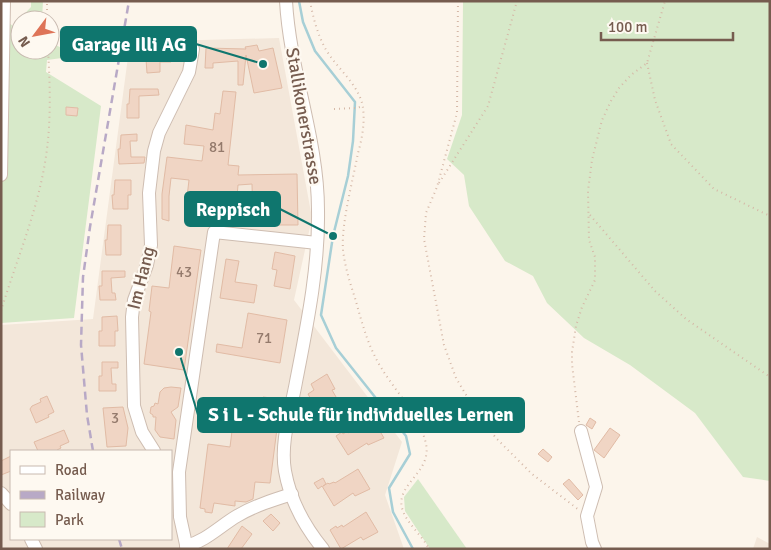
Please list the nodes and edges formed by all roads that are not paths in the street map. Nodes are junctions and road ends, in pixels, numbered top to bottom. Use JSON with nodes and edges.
{"nodes":[{"id":1,"x":4,"y":1,"type":"edge"},
{"id":2,"x":286,"y":1,"type":"edge"},
{"id":3,"x":193,"y":49,"type":"dead end"},
{"id":4,"x":1,"y":175,"type":"edge"},
{"id":5,"x":317,"y":243,"type":"junction"},
{"id":6,"x":581,"y":431,"type":"road end"},
{"id":7,"x":153,"y":450,"type":"edge"},
{"id":8,"x":175,"y":469,"type":"edge"},
{"id":9,"x":292,"y":494,"type":"junction"},
{"id":10,"x":187,"y":547,"type":"edge"},
{"id":11,"x":322,"y":549,"type":"edge"},
{"id":12,"x":595,"y":549,"type":"edge"}],
"edges":[{"from":1,"to":4,"type":"street"},
{"from":2,"to":5,"type":"street","name":"Stallikonerstrasse"},
{"from":3,"to":7,"type":"street","name":"Im Hang"},
{"from":5,"to":8,"type":"street"},
{"from":5,"to":9,"type":"street","name":"Stallikonerstrasse"},
{"from":6,"to":12,"type":"street"},
{"from":8,"to":10,"type":"street"},
{"from":9,"to":10,"type":"street"},
{"from":9,"to":11,"type":"street","name":"Stallikonerstrasse"}]}
